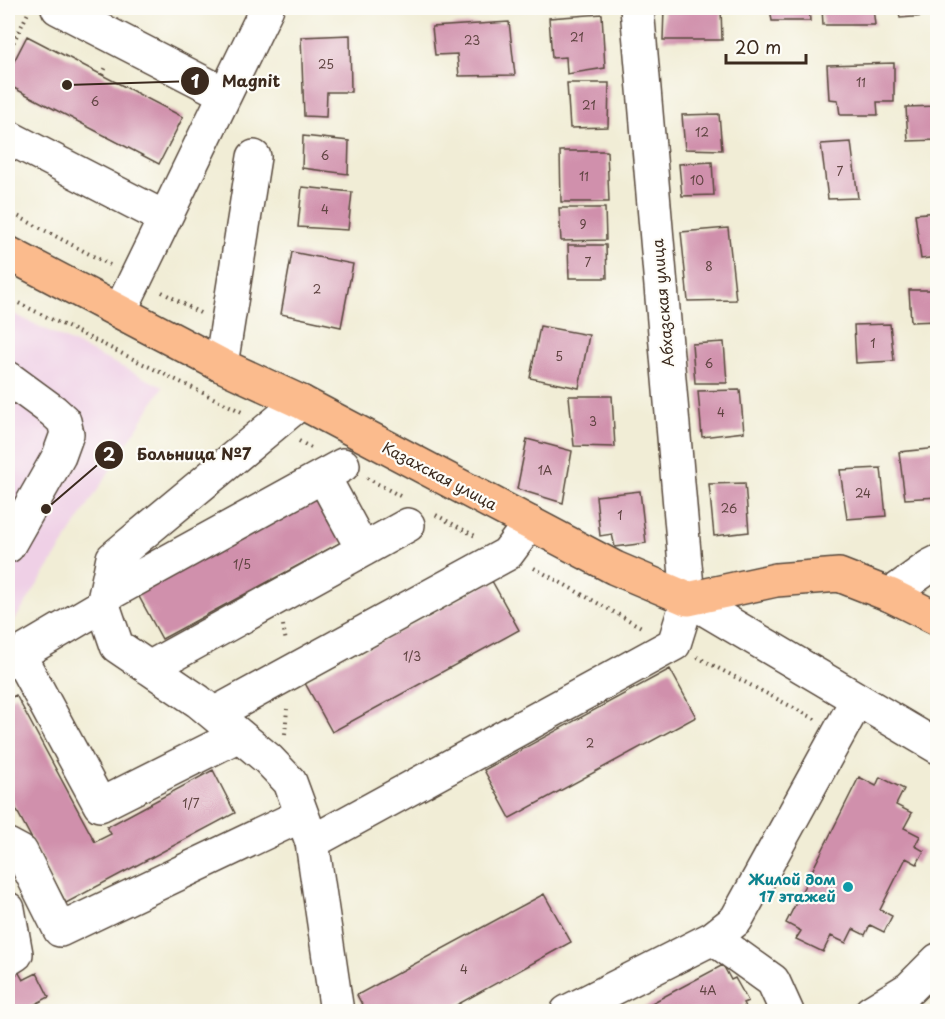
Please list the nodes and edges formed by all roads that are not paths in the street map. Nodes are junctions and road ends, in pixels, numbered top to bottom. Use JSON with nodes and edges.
{"nodes":[{"id":1,"x":58,"y":8,"type":"edge"},
{"id":2,"x":267,"y":8,"type":"edge"},
{"id":3,"x":637,"y":8,"type":"edge"},
{"id":4,"x":225,"y":94,"type":"junction"},
{"id":5,"x":8,"y":137,"type":"edge"},
{"id":6,"x":254,"y":157,"type":"dead end"},
{"id":7,"x":165,"y":218,"type":"junction"},
{"id":8,"x":8,"y":253,"type":"edge"},
{"id":9,"x":120,"y":311,"type":"junction"},
{"id":10,"x":221,"y":365,"type":"junction"},
{"id":11,"x":8,"y":378,"type":"edge"},
{"id":12,"x":301,"y":402,"type":"junction"},
{"id":13,"x":211,"y":477,"type":"junction"},
{"id":14,"x":530,"y":523,"type":"junction"},
{"id":15,"x":236,"y":524,"type":"junction"},
{"id":16,"x":408,"y":525,"type":"dead end"},
{"id":17,"x":8,"y":546,"type":"edge"},
{"id":18,"x":363,"y":550,"type":"junction"},
{"id":19,"x":938,"y":562,"type":"edge"},
{"id":20,"x":890,"y":595,"type":"junction"},
{"id":21,"x":688,"y":599,"type":"junction"},
{"id":22,"x":104,"y":600,"type":"junction"},
{"id":23,"x":938,"y":619,"type":"edge"},
{"id":24,"x":13,"y":658,"type":"edge"},
{"id":25,"x":149,"y":668,"type":"junction"},
{"id":26,"x":857,"y":700,"type":"junction"},
{"id":27,"x":214,"y":714,"type":"junction"},
{"id":28,"x":239,"y":735,"type":"junction"},
{"id":29,"x":938,"y":747,"type":"edge"},
{"id":30,"x":307,"y":828,"type":"junction"},
{"id":31,"x":8,"y":845,"type":"edge"},
{"id":32,"x":8,"y":909,"type":"edge"},
{"id":33,"x":712,"y":938,"type":"junction"},
{"id":34,"x":8,"y":958,"type":"edge"},
{"id":35,"x":938,"y":960,"type":"edge"},
{"id":36,"x":337,"y":1011,"type":"edge"},
{"id":37,"x":567,"y":1011,"type":"edge"},
{"id":38,"x":787,"y":1011,"type":"edge"},
{"id":39,"x":871,"y":1011,"type":"edge"}],
"edges":[{"from":1,"to":4,"type":"street"},
{"from":2,"to":4,"type":"street"},
{"from":3,"to":21,"type":"street","name":"Абхазская улица"},
{"from":4,"to":7,"type":"street"},
{"from":5,"to":7,"type":"street"},
{"from":6,"to":10,"type":"street"},
{"from":7,"to":9,"type":"street"},
{"from":8,"to":9,"type":"main road","name":"Казахская улица"},
{"from":9,"to":10,"type":"main road","name":"Казахская улица"},
{"from":10,"to":12,"type":"main road","name":"Казахская улица"},
{"from":11,"to":17,"type":"street"},
{"from":12,"to":13,"type":"street"},
{"from":12,"to":14,"type":"main road","name":"Казахская улица"},
{"from":13,"to":15,"type":"street"},
{"from":13,"to":22,"type":"street"},
{"from":14,"to":21,"type":"main road","name":"Казахская улица"},
{"from":14,"to":27,"type":"street"},
{"from":15,"to":18,"type":"street"},
{"from":15,"to":22,"type":"street"},
{"from":16,"to":18,"type":"street"},
{"from":18,"to":25,"type":"street"},
{"from":19,"to":20,"type":"street"},
{"from":20,"to":21,"type":"main road"},
{"from":20,"to":23,"type":"main road"},
{"from":21,"to":26,"type":"street"},
{"from":21,"to":30,"type":"street"},
{"from":22,"to":24,"type":"street"},
{"from":22,"to":25,"type":"street"},
{"from":24,"to":28,"type":"street"},
{"from":25,"to":27,"type":"street"},
{"from":26,"to":29,"type":"street"},
{"from":26,"to":33,"type":"street"},
{"from":27,"to":28,"type":"street"},
{"from":28,"to":30,"type":"street"},
{"from":30,"to":31,"type":"street"},
{"from":30,"to":36,"type":"street"},
{"from":32,"to":34,"type":"street"},
{"from":33,"to":37,"type":"street"},
{"from":33,"to":38,"type":"street"},
{"from":35,"to":39,"type":"street"}]}
